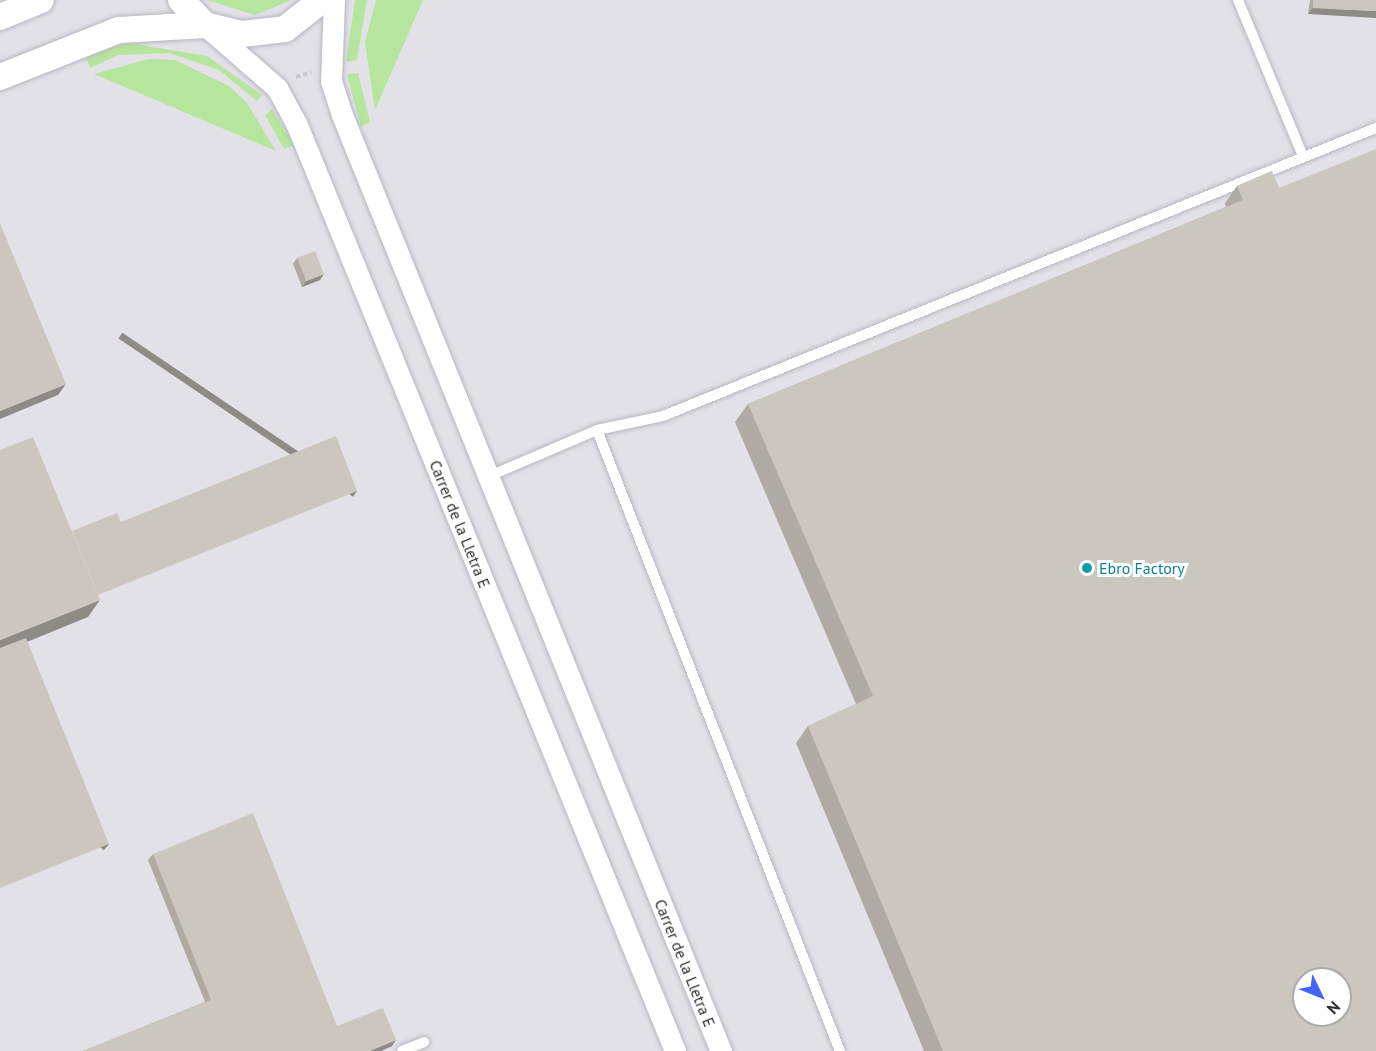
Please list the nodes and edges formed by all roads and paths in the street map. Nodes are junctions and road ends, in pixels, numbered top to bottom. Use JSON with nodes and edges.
{"nodes":[{"id":1,"x":41,"y":0,"type":"edge"},
{"id":2,"x":181,"y":0,"type":"edge"},
{"id":3,"x":322,"y":0,"type":"edge"},
{"id":4,"x":334,"y":0,"type":"edge"},
{"id":5,"x":1238,"y":0,"type":"edge"},
{"id":6,"x":0,"y":17,"type":"edge"},
{"id":7,"x":205,"y":26,"type":"junction"},
{"id":8,"x":315,"y":70,"type":"dead end"},
{"id":9,"x":0,"y":77,"type":"edge"},
{"id":10,"x":291,"y":79,"type":"dead end"},
{"id":11,"x":1376,"y":128,"type":"edge"},
{"id":12,"x":1303,"y":156,"type":"junction"},
{"id":13,"x":597,"y":430,"type":"junction"},
{"id":14,"x":486,"y":477,"type":"junction"},
{"id":15,"x":424,"y":1042,"type":"dead end"},
{"id":16,"x":402,"y":1051,"type":"edge"},
{"id":17,"x":675,"y":1051,"type":"edge"},
{"id":18,"x":721,"y":1051,"type":"edge"},
{"id":19,"x":840,"y":1051,"type":"edge"}],
"edges":[{"from":1,"to":6,"type":"street"},
{"from":2,"to":7,"type":"street"},
{"from":3,"to":7,"type":"street"},
{"from":4,"to":14,"type":"street","name":"Carrer de la Lletra E"},
{"from":5,"to":12,"type":"lane"},
{"from":7,"to":9,"type":"street"},
{"from":7,"to":17,"type":"street","name":"Carrer de la Lletra E"},
{"from":8,"to":10,"type":"path"},
{"from":11,"to":12,"type":"lane"},
{"from":12,"to":13,"type":"lane"},
{"from":13,"to":14,"type":"lane"},
{"from":13,"to":19,"type":"lane"},
{"from":14,"to":18,"type":"street","name":"Carrer de la Lletra E"},
{"from":15,"to":16,"type":"lane"}]}
